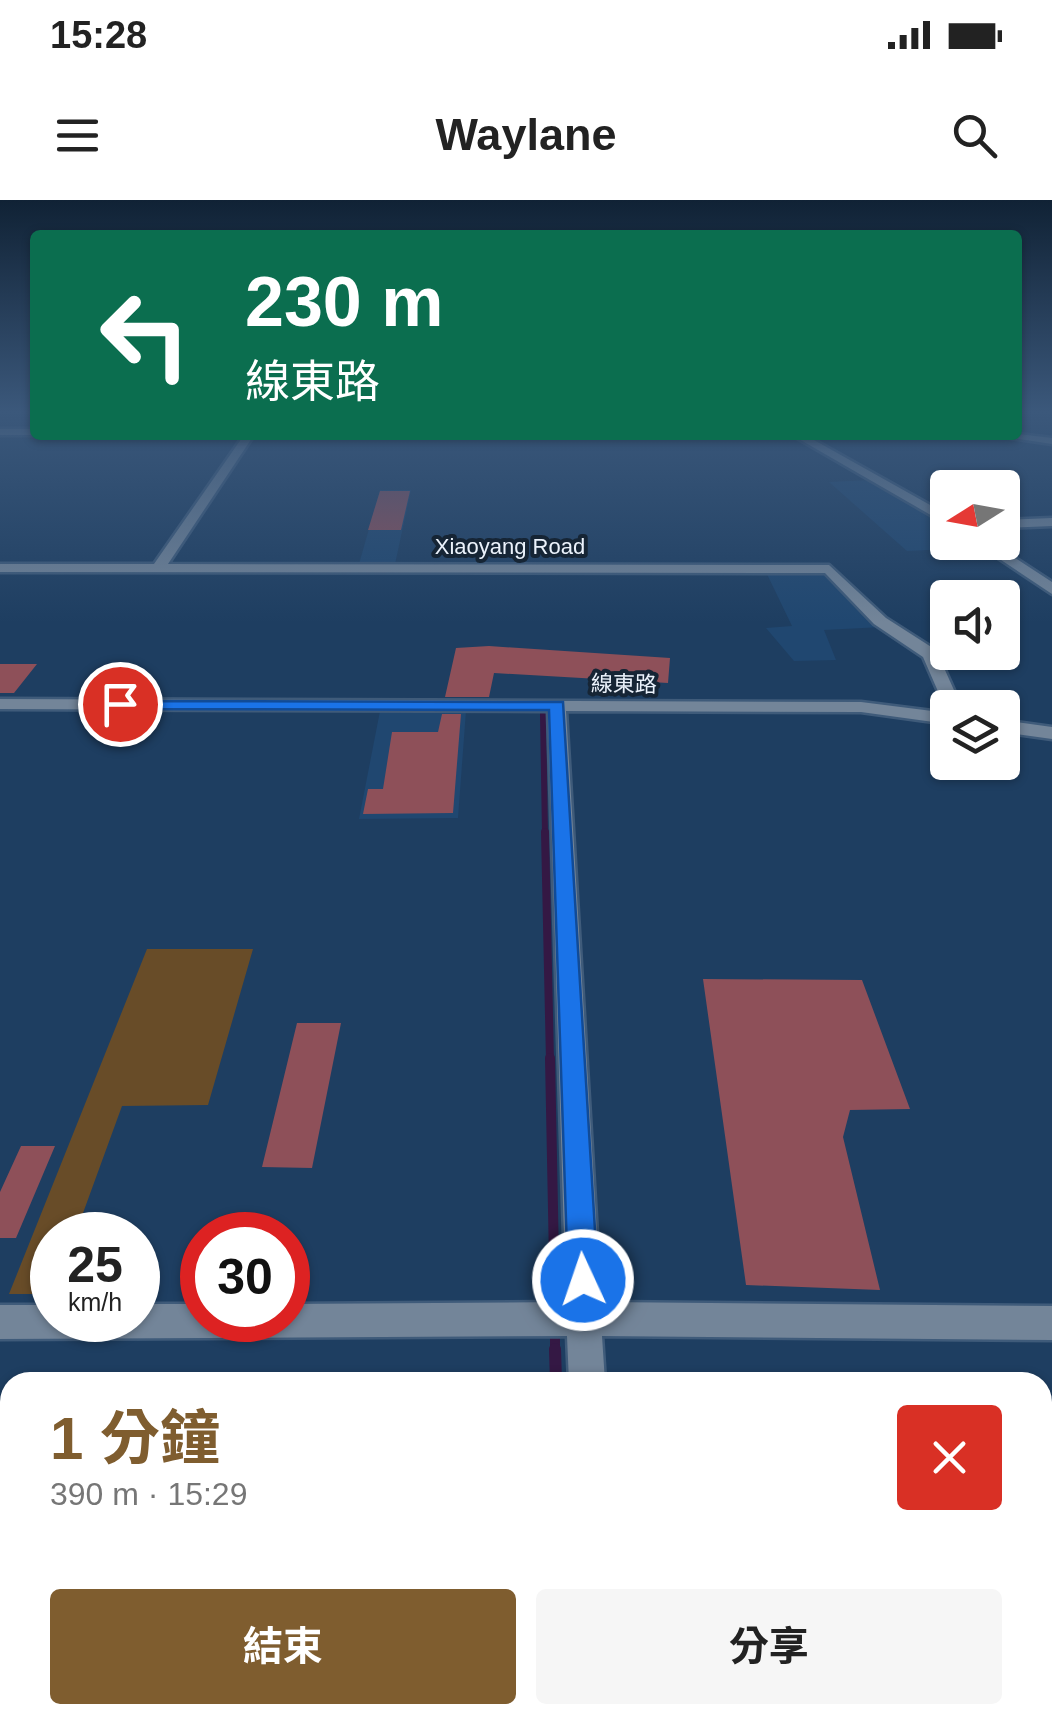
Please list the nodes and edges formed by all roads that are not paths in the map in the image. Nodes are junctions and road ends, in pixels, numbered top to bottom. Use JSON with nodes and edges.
{"nodes":[{"id":1,"x":218,"y":481,"type":"edge"},
{"id":2,"x":878,"y":481,"type":"edge"},
{"id":3,"x":930,"y":511,"type":"edge"},
{"id":4,"x":1052,"y":522,"type":"edge"},
{"id":5,"x":1020,"y":523,"type":"edge"},
{"id":6,"x":1009,"y":560,"type":"edge"},
{"id":7,"x":0,"y":568,"type":"edge"},
{"id":8,"x":158,"y":568,"type":"junction"},
{"id":9,"x":1052,"y":588,"type":"edge"},
{"id":10,"x":945,"y":690,"type":"edge"},
{"id":11,"x":0,"y":704,"type":"edge"},
{"id":12,"x":557,"y":706,"type":"junction"},
{"id":13,"x":930,"y":718,"type":"edge"},
{"id":14,"x":1020,"y":729,"type":"edge"},
{"id":15,"x":1052,"y":733,"type":"edge"},
{"id":16,"x":585,"y":1319,"type":"junction"},
{"id":17,"x":0,"y":1322,"type":"edge"},
{"id":18,"x":1052,"y":1324,"type":"edge"},
{"id":19,"x":587,"y":1372,"type":"edge"}],
"edges":[{"from":1,"to":8,"type":"street"},
{"from":2,"to":3,"type":"street"},
{"from":4,"to":5,"type":"street"},
{"from":6,"to":9,"type":"street"},
{"from":7,"to":8,"type":"street","name":"Xiaoyang Road"},
{"from":8,"to":10,"type":"street","name":"Xiaoyang Road"},
{"from":11,"to":12,"type":"street","name":"線東路"},
{"from":12,"to":13,"type":"street","name":"線東路"},
{"from":12,"to":16,"type":"street"},
{"from":14,"to":15,"type":"street"},
{"from":16,"to":17,"type":"street"},
{"from":16,"to":18,"type":"street"},
{"from":16,"to":19,"type":"street"}]}
